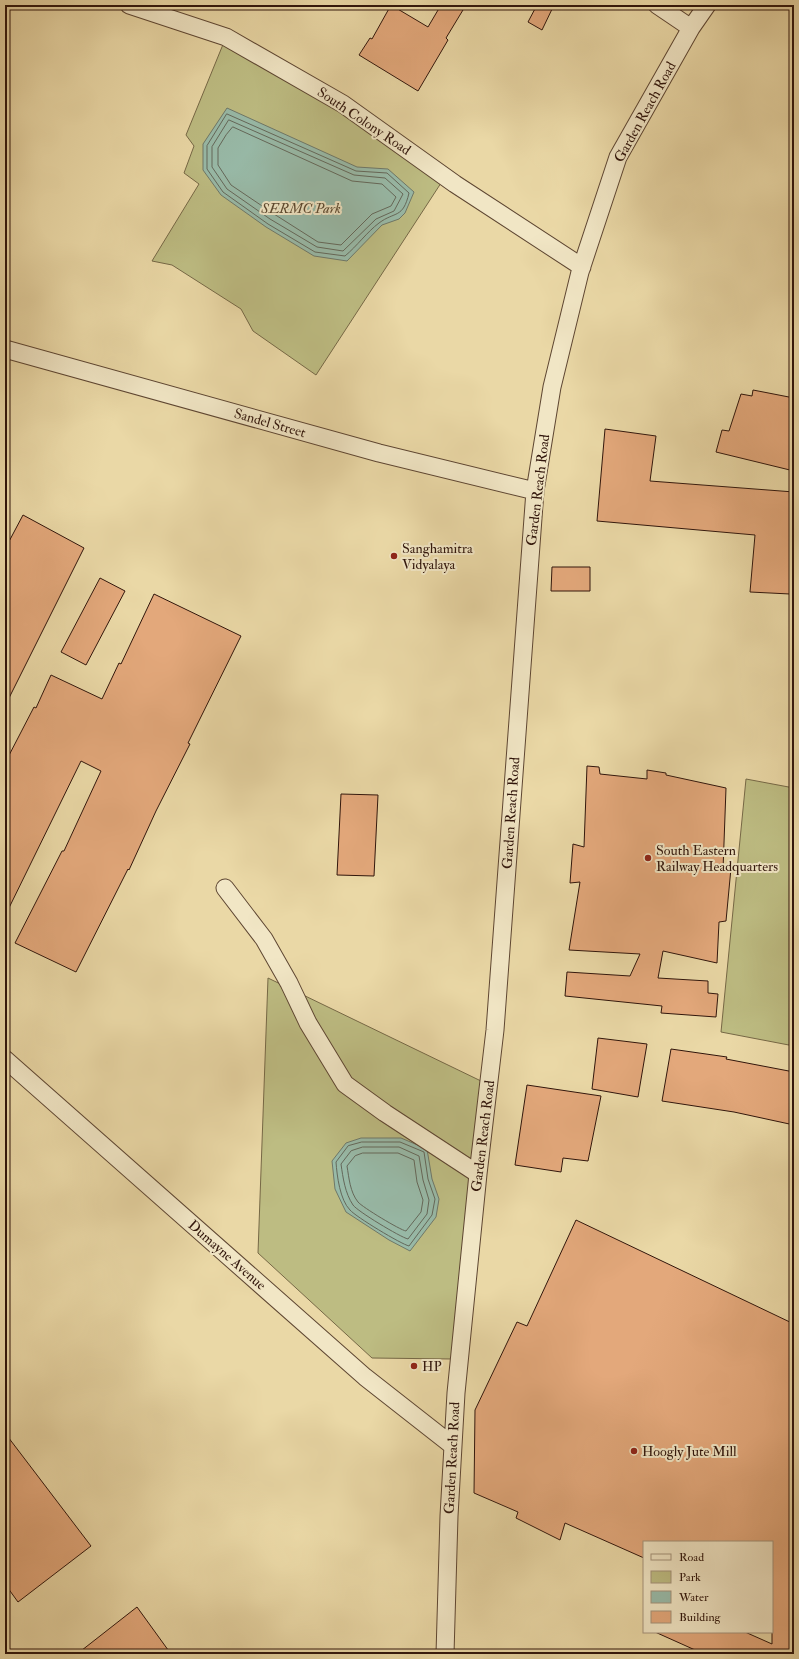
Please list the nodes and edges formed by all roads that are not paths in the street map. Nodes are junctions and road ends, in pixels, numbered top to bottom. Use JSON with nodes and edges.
{"nodes":[{"id":1,"x":129,"y":5,"type":"edge"},
{"id":2,"x":657,"y":5,"type":"edge"},
{"id":3,"x":707,"y":5,"type":"edge"},
{"id":4,"x":691,"y":28,"type":"junction"},
{"id":5,"x":582,"y":267,"type":"junction"},
{"id":6,"x":5,"y":350,"type":"edge"},
{"id":7,"x":535,"y":491,"type":"junction"},
{"id":8,"x":225,"y":888,"type":"dead end"},
{"id":9,"x":5,"y":1059,"type":"edge"},
{"id":10,"x":478,"y":1174,"type":"junction"},
{"id":11,"x":453,"y":1446,"type":"junction"},
{"id":12,"x":445,"y":1654,"type":"edge"}],
"edges":[{"from":1,"to":5,"type":"street","name":"South Colony Road"},
{"from":2,"to":4,"type":"street"},
{"from":3,"to":4,"type":"street","name":"Garden Reach Road"},
{"from":4,"to":5,"type":"street","name":"Garden Reach Road"},
{"from":5,"to":7,"type":"street","name":"Garden Reach Road"},
{"from":6,"to":7,"type":"street","name":"Sandel Street"},
{"from":7,"to":10,"type":"street","name":"Garden Reach Road"},
{"from":8,"to":10,"type":"street"},
{"from":9,"to":11,"type":"street","name":"Dumayne Avenue"},
{"from":10,"to":11,"type":"street","name":"Garden Reach Road"},
{"from":11,"to":12,"type":"street","name":"Garden Reach Road"}]}
